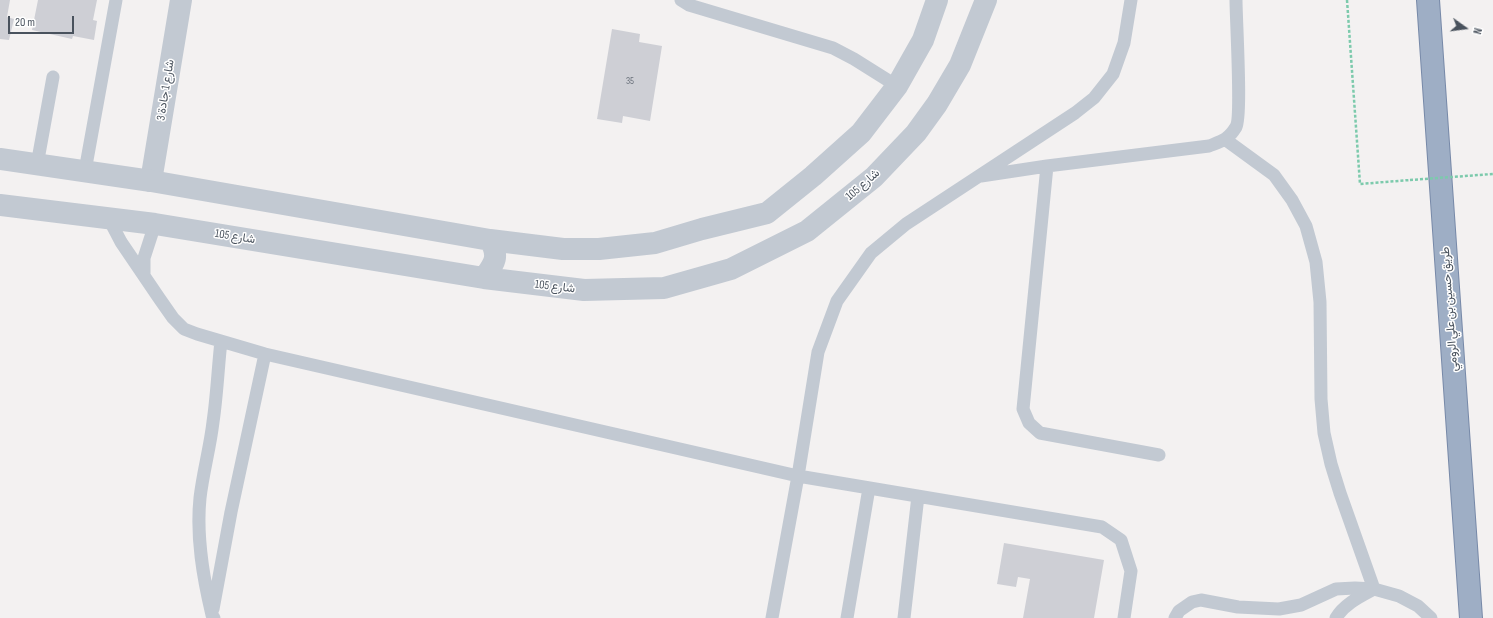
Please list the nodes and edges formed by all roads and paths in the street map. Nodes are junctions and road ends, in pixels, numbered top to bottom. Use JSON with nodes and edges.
{"nodes":[{"id":1,"x":116,"y":0,"type":"edge"},
{"id":2,"x":181,"y":0,"type":"edge"},
{"id":3,"x":681,"y":0,"type":"edge"},
{"id":4,"x":937,"y":0,"type":"edge"},
{"id":5,"x":986,"y":0,"type":"edge"},
{"id":6,"x":1131,"y":0,"type":"edge"},
{"id":7,"x":1236,"y":0,"type":"edge"},
{"id":8,"x":1348,"y":0,"type":"edge"},
{"id":9,"x":1428,"y":0,"type":"edge"},
{"id":10,"x":53,"y":77,"type":"dead end"},
{"id":11,"x":897,"y":86,"type":"junction"},
{"id":12,"x":1226,"y":140,"type":"junction"},
{"id":13,"x":0,"y":159,"type":"edge"},
{"id":14,"x":38,"y":164,"type":"junction"},
{"id":15,"x":1047,"y":166,"type":"junction"},
{"id":16,"x":85,"y":171,"type":"junction"},
{"id":17,"x":1493,"y":174,"type":"edge"},
{"id":18,"x":976,"y":177,"type":"junction"},
{"id":19,"x":151,"y":181,"type":"junction"},
{"id":20,"x":0,"y":205,"type":"edge"},
{"id":21,"x":109,"y":219,"type":"junction"},
{"id":22,"x":154,"y":224,"type":"junction"},
{"id":23,"x":490,"y":240,"type":"junction"},
{"id":24,"x":144,"y":275,"type":"junction"},
{"id":25,"x":484,"y":278,"type":"junction"},
{"id":26,"x":221,"y":341,"type":"junction"},
{"id":27,"x":265,"y":354,"type":"junction"},
{"id":28,"x":1159,"y":455,"type":"dead end"},
{"id":29,"x":798,"y":476,"type":"junction"},
{"id":30,"x":868,"y":488,"type":"junction"},
{"id":31,"x":918,"y":496,"type":"junction"},
{"id":32,"x":1374,"y":589,"type":"junction"},
{"id":33,"x":213,"y":617,"type":"edge"},
{"id":34,"x":772,"y":618,"type":"edge"},
{"id":35,"x":847,"y":618,"type":"edge"},
{"id":36,"x":904,"y":618,"type":"edge"},
{"id":37,"x":1124,"y":618,"type":"edge"},
{"id":38,"x":1175,"y":618,"type":"edge"},
{"id":39,"x":1336,"y":618,"type":"edge"},
{"id":40,"x":1432,"y":618,"type":"edge"},
{"id":41,"x":1471,"y":618,"type":"edge"}],
"edges":[{"from":1,"to":16,"type":"lane"},
{"from":2,"to":19,"type":"street","name":"شارع 1 جادة 3"},
{"from":3,"to":11,"type":"lane"},
{"from":4,"to":11,"type":"street"},
{"from":5,"to":25,"type":"street","name":"شارع 105"},
{"from":6,"to":18,"type":"lane"},
{"from":7,"to":12,"type":"lane"},
{"from":8,"to":17,"type":"path","bridge":true},
{"from":9,"to":41,"type":"highway","name":"طريق حسين بن علي الرومي"},
{"from":10,"to":14,"type":"lane"},
{"from":11,"to":23,"type":"street"},
{"from":12,"to":15,"type":"lane"},
{"from":12,"to":32,"type":"lane"},
{"from":13,"to":14,"type":"street"},
{"from":14,"to":16,"type":"street"},
{"from":15,"to":18,"type":"lane"},
{"from":15,"to":28,"type":"lane"},
{"from":16,"to":19,"type":"street"},
{"from":18,"to":29,"type":"lane"},
{"from":19,"to":23,"type":"street"},
{"from":20,"to":21,"type":"street","name":"شارع 105"},
{"from":21,"to":22,"type":"street","name":"شارع 105"},
{"from":21,"to":24,"type":"lane"},
{"from":22,"to":24,"type":"lane"},
{"from":22,"to":25,"type":"street","name":"شارع 105"},
{"from":23,"to":25,"type":"street"},
{"from":24,"to":26,"type":"lane"},
{"from":26,"to":27,"type":"lane"},
{"from":26,"to":33,"type":"lane"},
{"from":27,"to":29,"type":"lane"},
{"from":27,"to":33,"type":"lane"},
{"from":29,"to":30,"type":"lane"},
{"from":29,"to":34,"type":"lane"},
{"from":30,"to":31,"type":"lane"},
{"from":30,"to":35,"type":"lane"},
{"from":31,"to":36,"type":"lane"},
{"from":31,"to":37,"type":"lane"},
{"from":32,"to":38,"type":"lane"},
{"from":32,"to":39,"type":"lane"},
{"from":32,"to":40,"type":"lane"}]}
